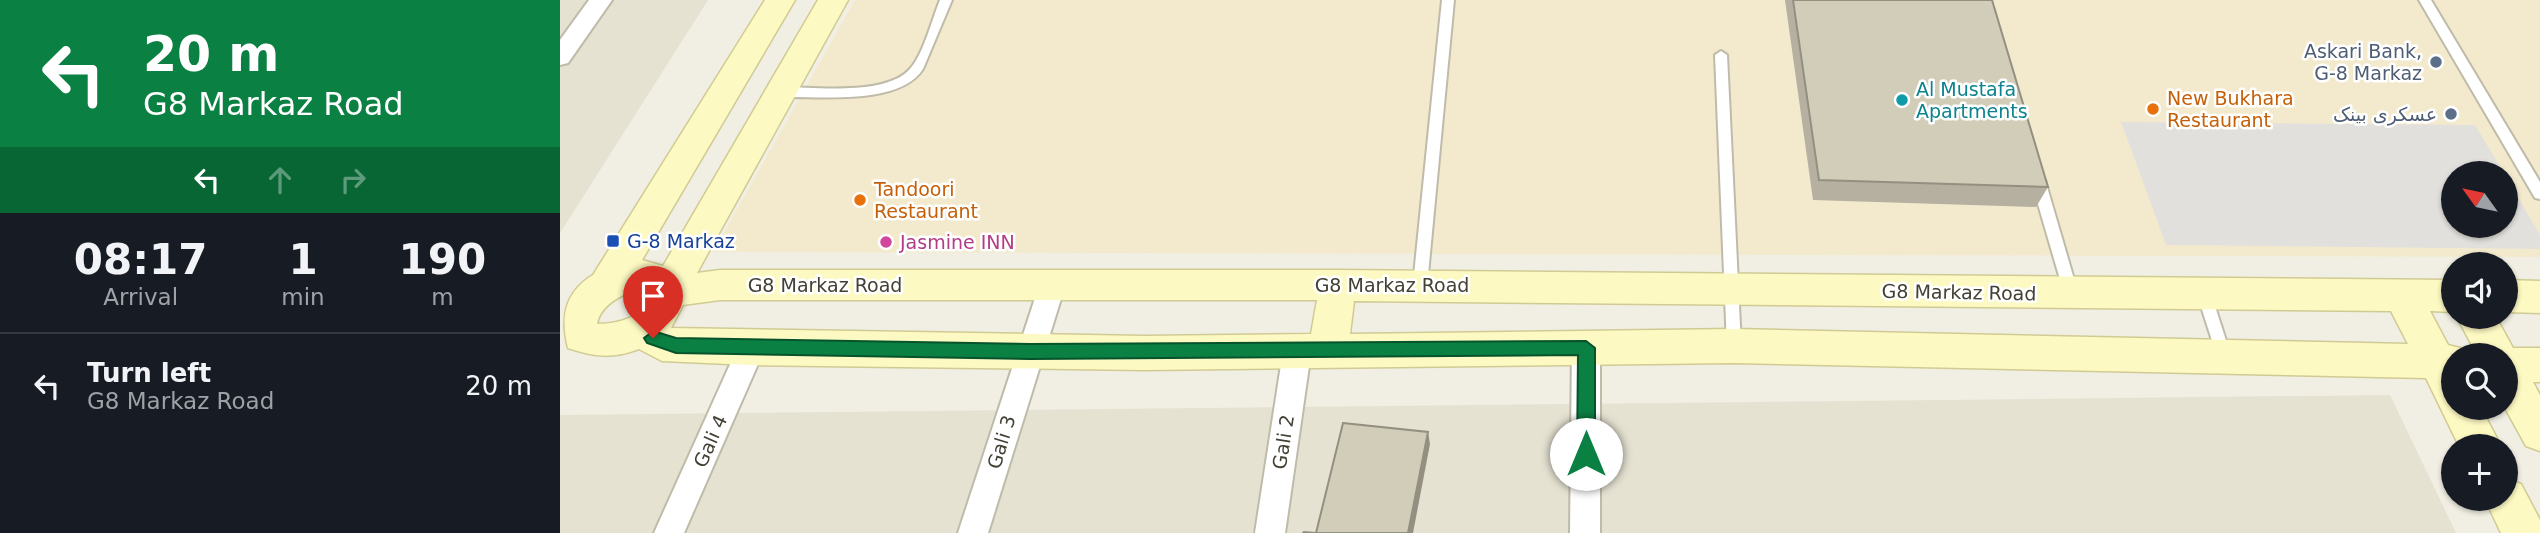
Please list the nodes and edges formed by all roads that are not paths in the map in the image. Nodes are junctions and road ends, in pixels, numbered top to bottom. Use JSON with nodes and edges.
{"nodes":[{"id":1,"x":601,"y":0,"type":"edge"},
{"id":2,"x":780,"y":0,"type":"edge"},
{"id":3,"x":833,"y":0,"type":"edge"},
{"id":4,"x":946,"y":0,"type":"edge"},
{"id":5,"x":1448,"y":0,"type":"edge"},
{"id":6,"x":2425,"y":0,"type":"edge"},
{"id":7,"x":1721,"y":55,"type":"dead end"},
{"id":8,"x":560,"y":57,"type":"edge"},
{"id":9,"x":781,"y":92,"type":"junction"},
{"id":10,"x":2032,"y":160,"type":"edge"},
{"id":11,"x":2540,"y":194,"type":"edge"},
{"id":12,"x":607,"y":285,"type":"junction"},
{"id":13,"x":1338,"y":285,"type":"junction"},
{"id":14,"x":1420,"y":285,"type":"junction"},
{"id":15,"x":1052,"y":286,"type":"junction"},
{"id":16,"x":1730,"y":288,"type":"junction"},
{"id":17,"x":1845,"y":290,"type":"junction"},
{"id":18,"x":667,"y":292,"type":"junction"},
{"id":19,"x":2071,"y":293,"type":"junction"},
{"id":20,"x":2204,"y":294,"type":"junction"},
{"id":21,"x":2441,"y":296,"type":"edge"},
{"id":22,"x":2518,"y":296,"type":"edge"},
{"id":23,"x":2403,"y":297,"type":"junction"},
{"id":24,"x":2540,"y":297,"type":"edge"},
{"id":25,"x":568,"y":327,"type":"edge"},
{"id":26,"x":641,"y":330,"type":"junction"},
{"id":27,"x":1734,"y":346,"type":"junction"},
{"id":28,"x":751,"y":348,"type":"junction"},
{"id":29,"x":1586,"y":348,"type":"junction"},
{"id":30,"x":1854,"y":350,"type":"junction"},
{"id":31,"x":1030,"y":352,"type":"junction"},
{"id":32,"x":1312,"y":352,"type":"junction"},
{"id":33,"x":2225,"y":357,"type":"junction"},
{"id":34,"x":2441,"y":361,"type":"edge"},
{"id":35,"x":2518,"y":365,"type":"edge"},
{"id":36,"x":2540,"y":365,"type":"edge"},
{"id":37,"x":2441,"y":372,"type":"edge"},
{"id":38,"x":2518,"y":394,"type":"edge"},
{"id":39,"x":2540,"y":433,"type":"edge"},
{"id":40,"x":2513,"y":511,"type":"edge"},
{"id":41,"x":669,"y":533,"type":"edge"},
{"id":42,"x":973,"y":533,"type":"edge"},
{"id":43,"x":1270,"y":533,"type":"edge"},
{"id":44,"x":1585,"y":533,"type":"edge"},
{"id":45,"x":2524,"y":533,"type":"edge"}],
"edges":[{"from":1,"to":8,"type":"street"},
{"from":2,"to":12,"type":"street"},
{"from":3,"to":9,"type":"street"},
{"from":4,"to":9,"type":"lane"},
{"from":5,"to":14,"type":"lane"},
{"from":6,"to":11,"type":"lane"},
{"from":7,"to":16,"type":"lane"},
{"from":9,"to":18,"type":"street"},
{"from":10,"to":19,"type":"lane"},
{"from":12,"to":18,"type":"street"},
{"from":12,"to":25,"type":"street"},
{"from":13,"to":14,"type":"street","name":"G8 Markaz Road"},
{"from":13,"to":15,"type":"street","name":"G8 Markaz Road"},
{"from":13,"to":32,"type":"street"},
{"from":14,"to":16,"type":"street","name":"G8 Markaz Road"},
{"from":15,"to":18,"type":"street","name":"G8 Markaz Road"},
{"from":15,"to":31,"type":"street","name":"Gali 3"},
{"from":16,"to":17,"type":"street","name":"G8 Markaz Road"},
{"from":16,"to":27,"type":"lane"},
{"from":17,"to":19,"type":"street","name":"G8 Markaz Road"},
{"from":17,"to":30,"type":"street"},
{"from":18,"to":26,"type":"street"},
{"from":19,"to":20,"type":"street","name":"G8 Markaz Road"},
{"from":20,"to":23,"type":"street","name":"G8 Markaz Road"},
{"from":20,"to":33,"type":"lane"},
{"from":21,"to":23,"type":"street","name":"G8 Markaz Road"},
{"from":22,"to":24,"type":"street"},
{"from":23,"to":34,"type":"street"},
{"from":25,"to":26,"type":"street"},
{"from":26,"to":28,"type":"street"},
{"from":27,"to":29,"type":"street"},
{"from":27,"to":30,"type":"street"},
{"from":28,"to":31,"type":"street"},
{"from":28,"to":41,"type":"street","name":"Gali 4"},
{"from":29,"to":32,"type":"street"},
{"from":29,"to":44,"type":"street"},
{"from":30,"to":33,"type":"street"},
{"from":31,"to":32,"type":"street"},
{"from":31,"to":42,"type":"street","name":"Gali 3"},
{"from":32,"to":43,"type":"street","name":"Gali 2"},
{"from":33,"to":37,"type":"street"},
{"from":35,"to":36,"type":"street"},
{"from":38,"to":39,"type":"street"},
{"from":40,"to":45,"type":"street"}]}
